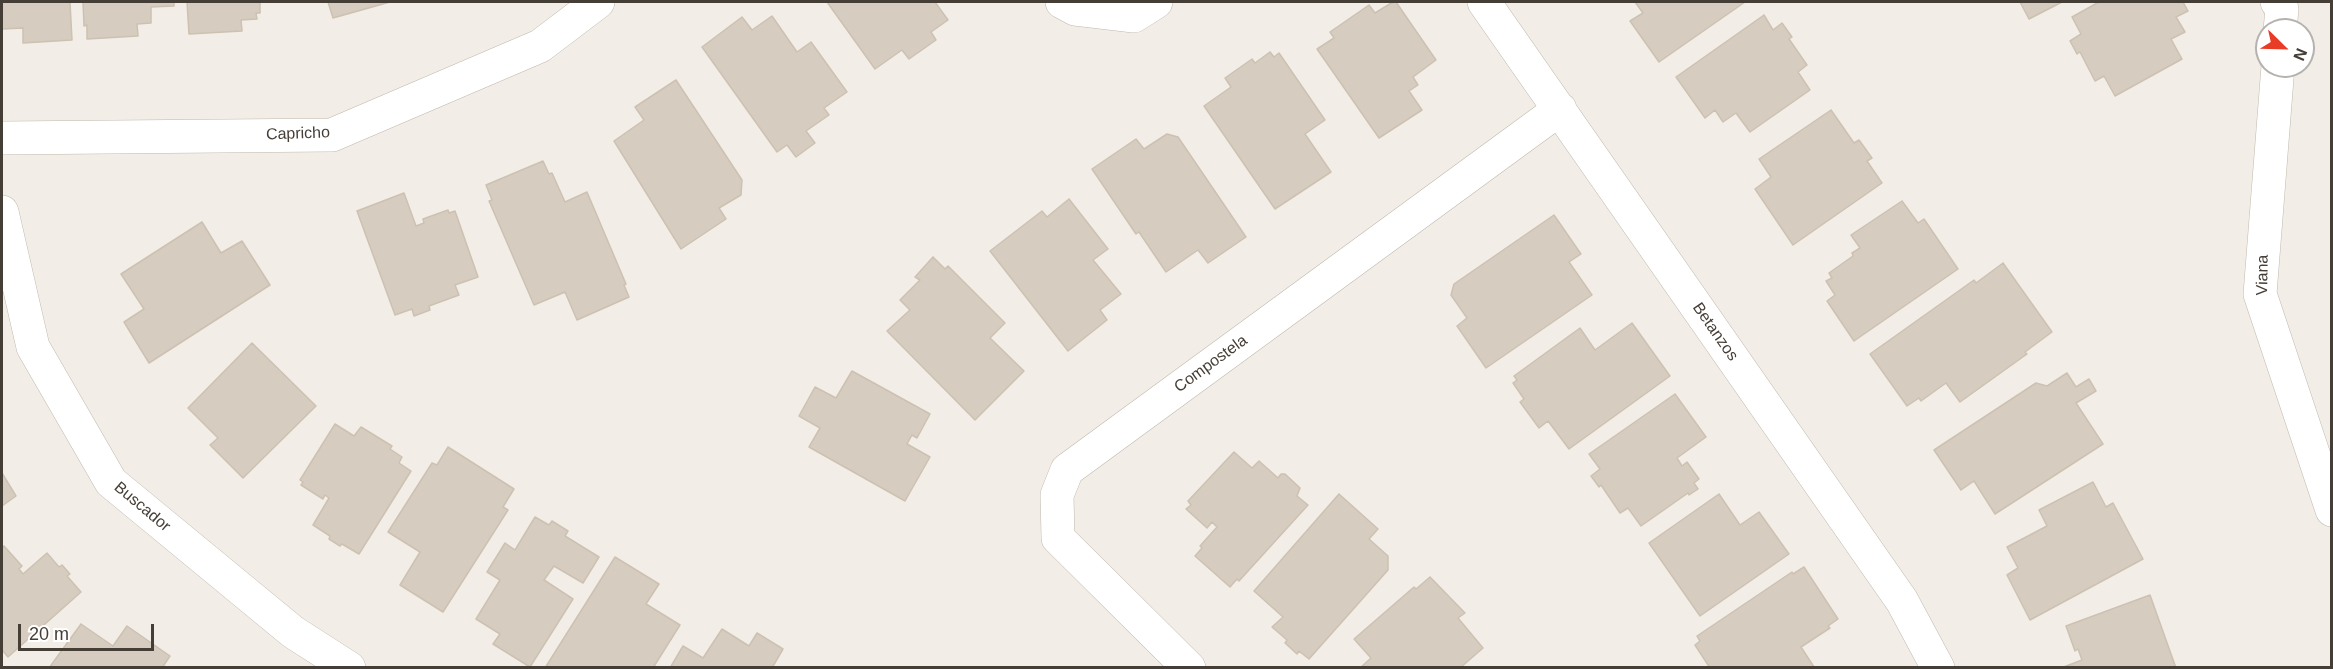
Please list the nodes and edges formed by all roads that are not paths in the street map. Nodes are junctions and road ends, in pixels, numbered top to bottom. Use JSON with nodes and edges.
{"nodes":[{"id":1,"x":598,"y":2,"type":"edge"},
{"id":2,"x":1156,"y":2,"type":"edge"},
{"id":3,"x":1484,"y":2,"type":"edge"},
{"id":4,"x":2277,"y":2,"type":"edge"},
{"id":5,"x":1068,"y":5,"type":"edge"},
{"id":6,"x":2281,"y":18,"type":"edge"},
{"id":7,"x":2277,"y":78,"type":"edge"},
{"id":8,"x":1560,"y":109,"type":"junction"},
{"id":9,"x":2,"y":138,"type":"edge"},
{"id":10,"x":2,"y":212,"type":"edge"},
{"id":11,"x":2331,"y":510,"type":"edge"},
{"id":12,"x":349,"y":668,"type":"edge"},
{"id":13,"x":1189,"y":668,"type":"edge"},
{"id":14,"x":1938,"y":668,"type":"edge"}],
"edges":[{"from":1,"to":9,"type":"street","name":"Capricho"},
{"from":2,"to":5,"type":"street"},
{"from":3,"to":8,"type":"street","name":"Betanzos"},
{"from":4,"to":6,"type":"street"},
{"from":7,"to":11,"type":"street","name":"Viana"},
{"from":8,"to":13,"type":"street","name":"Compostela"},
{"from":8,"to":14,"type":"street","name":"Betanzos"},
{"from":10,"to":12,"type":"street","name":"Buscador"}]}
